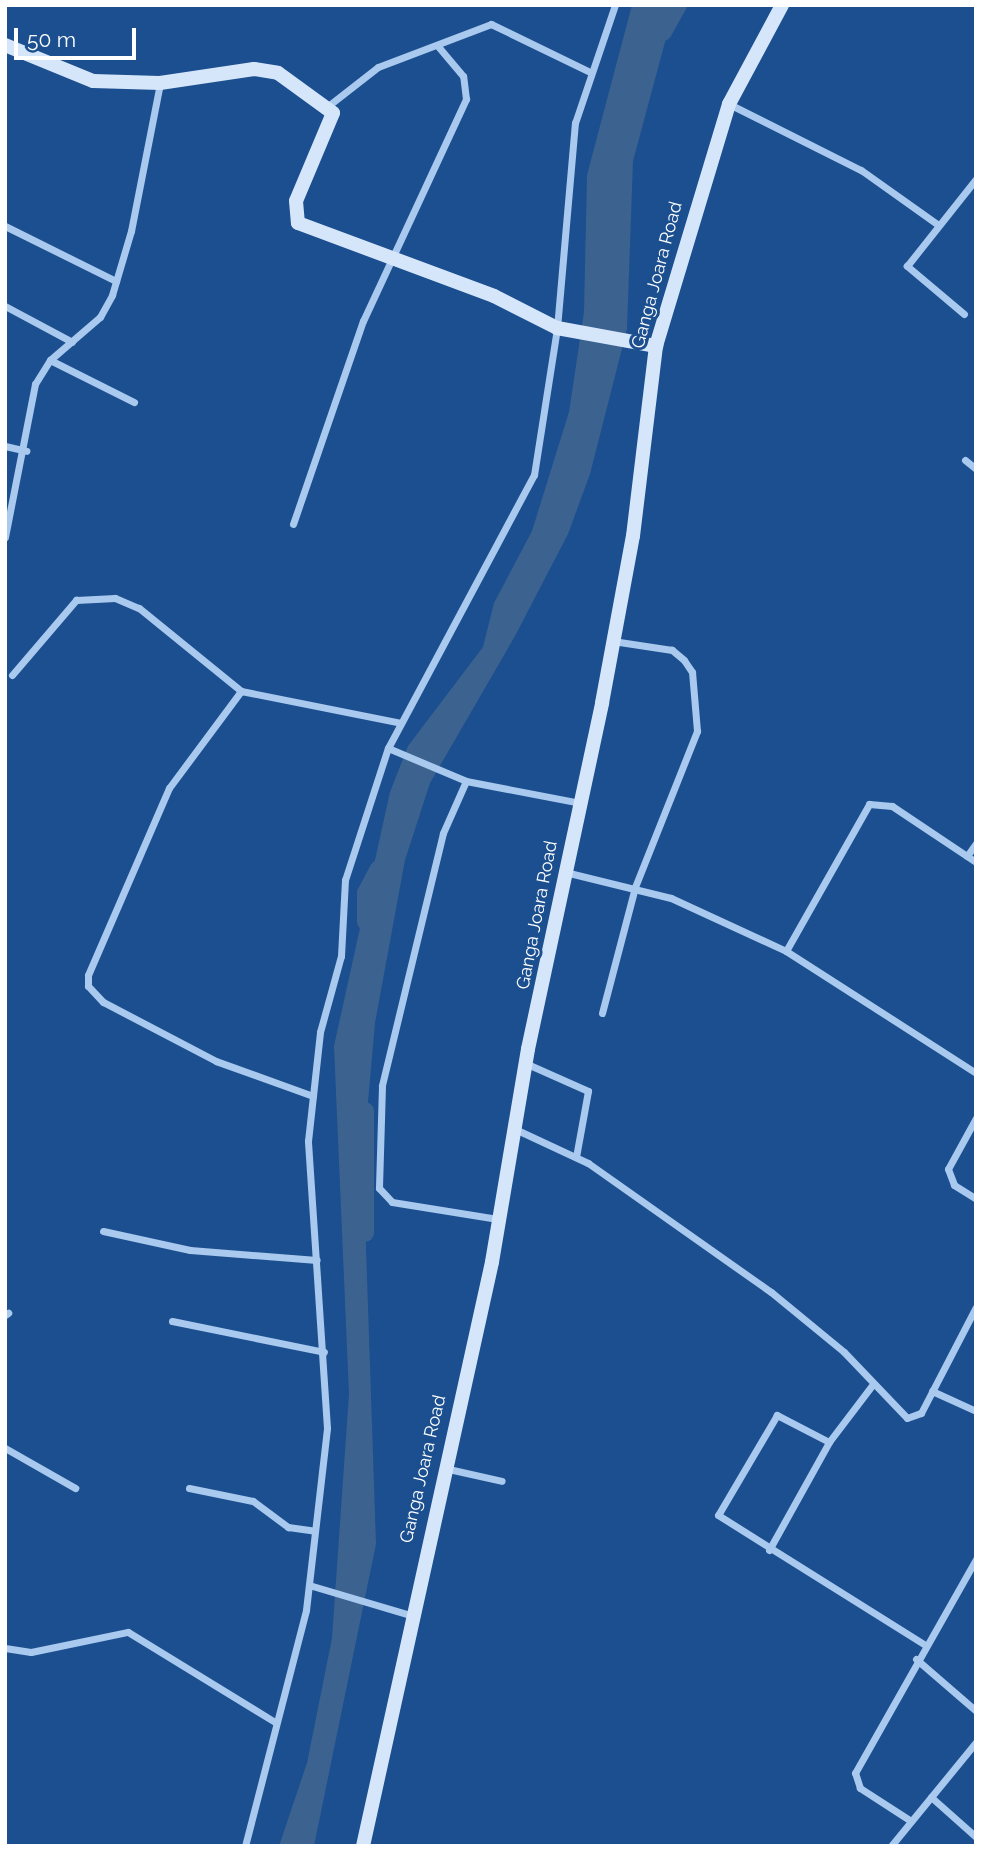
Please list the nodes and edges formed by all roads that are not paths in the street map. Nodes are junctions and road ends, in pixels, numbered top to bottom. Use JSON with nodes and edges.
{"nodes":[{"id":1,"x":615,"y":5,"type":"edge"},
{"id":2,"x":782,"y":5,"type":"edge"},
{"id":3,"x":5,"y":45,"type":"edge"},
{"id":4,"x":439,"y":47,"type":"junction"},
{"id":5,"x":588,"y":71,"type":"junction"},
{"id":6,"x":160,"y":83,"type":"junction"},
{"id":7,"x":729,"y":104,"type":"junction"},
{"id":8,"x":328,"y":106,"type":"junction"},
{"id":9,"x":976,"y":179,"type":"edge"},
{"id":10,"x":937,"y":224,"type":"junction"},
{"id":11,"x":5,"y":226,"type":"edge"},
{"id":12,"x":394,"y":263,"type":"junction"},
{"id":13,"x":116,"y":281,"type":"junction"},
{"id":14,"x":5,"y":306,"type":"edge"},
{"id":15,"x":964,"y":314,"type":"dead end"},
{"id":16,"x":564,"y":329,"type":"junction"},
{"id":17,"x":72,"y":341,"type":"junction"},
{"id":18,"x":656,"y":346,"type":"junction"},
{"id":19,"x":50,"y":360,"type":"junction"},
{"id":20,"x":134,"y":402,"type":"dead end"},
{"id":21,"x":5,"y":446,"type":"edge"},
{"id":22,"x":26,"y":451,"type":"junction"},
{"id":23,"x":965,"y":460,"type":"dead end"},
{"id":24,"x":976,"y":468,"type":"edge"},
{"id":25,"x":293,"y":524,"type":"dead end"},
{"id":26,"x":5,"y":537,"type":"edge"},
{"id":27,"x":613,"y":641,"type":"junction"},
{"id":28,"x":12,"y":674,"type":"dead end"},
{"id":29,"x":241,"y":691,"type":"junction"},
{"id":30,"x":401,"y":723,"type":"junction"},
{"id":31,"x":388,"y":748,"type":"junction"},
{"id":32,"x":466,"y":781,"type":"junction"},
{"id":33,"x":580,"y":803,"type":"junction"},
{"id":34,"x":976,"y":843,"type":"edge"},
{"id":35,"x":967,"y":856,"type":"junction"},
{"id":36,"x":976,"y":862,"type":"edge"},
{"id":37,"x":565,"y":872,"type":"junction"},
{"id":38,"x":635,"y":887,"type":"junction"},
{"id":39,"x":786,"y":951,"type":"junction"},
{"id":40,"x":602,"y":1013,"type":"dead end"},
{"id":41,"x":525,"y":1063,"type":"junction"},
{"id":42,"x":976,"y":1073,"type":"edge"},
{"id":43,"x":313,"y":1096,"type":"junction"},
{"id":44,"x":976,"y":1118,"type":"edge"},
{"id":45,"x":513,"y":1128,"type":"junction"},
{"id":46,"x":576,"y":1157,"type":"junction"},
{"id":47,"x":976,"y":1199,"type":"edge"},
{"id":48,"x":498,"y":1219,"type":"junction"},
{"id":49,"x":103,"y":1231,"type":"dead end"},
{"id":50,"x":317,"y":1261,"type":"junction"},
{"id":51,"x":976,"y":1307,"type":"edge"},
{"id":52,"x":172,"y":1321,"type":"dead end"},
{"id":53,"x":324,"y":1352,"type":"junction"},
{"id":54,"x":873,"y":1384,"type":"junction"},
{"id":55,"x":932,"y":1391,"type":"junction"},
{"id":56,"x":976,"y":1410,"type":"edge"},
{"id":57,"x":829,"y":1442,"type":"junction"},
{"id":58,"x":5,"y":1448,"type":"edge"},
{"id":59,"x":443,"y":1468,"type":"junction"},
{"id":60,"x":502,"y":1481,"type":"dead end"},
{"id":61,"x":75,"y":1488,"type":"dead end"},
{"id":62,"x":189,"y":1488,"type":"dead end"},
{"id":63,"x":315,"y":1531,"type":"junction"},
{"id":64,"x":769,"y":1550,"type":"junction"},
{"id":65,"x":976,"y":1559,"type":"edge"},
{"id":66,"x":309,"y":1585,"type":"junction"},
{"id":67,"x":410,"y":1615,"type":"junction"},
{"id":68,"x":924,"y":1644,"type":"junction"},
{"id":69,"x":5,"y":1648,"type":"edge"},
{"id":70,"x":915,"y":1659,"type":"junction"},
{"id":71,"x":976,"y":1711,"type":"edge"},
{"id":72,"x":275,"y":1722,"type":"junction"},
{"id":73,"x":976,"y":1742,"type":"edge"},
{"id":74,"x":931,"y":1797,"type":"junction"},
{"id":75,"x":911,"y":1821,"type":"junction"},
{"id":76,"x":976,"y":1837,"type":"edge"},
{"id":77,"x":245,"y":1846,"type":"edge"},
{"id":78,"x":363,"y":1846,"type":"edge"},
{"id":79,"x":891,"y":1846,"type":"edge"}],
"edges":[{"from":1,"to":5,"type":"street"},
{"from":2,"to":7,"type":"main road","name":"Ganga Joara Road"},
{"from":3,"to":6,"type":"main road"},
{"from":4,"to":5,"type":"street"},
{"from":4,"to":8,"type":"street"},
{"from":4,"to":12,"type":"street"},
{"from":5,"to":16,"type":"street"},
{"from":6,"to":8,"type":"main road"},
{"from":6,"to":13,"type":"street"},
{"from":7,"to":10,"type":"street"},
{"from":7,"to":18,"type":"main road","name":"Ganga Joara Road"},
{"from":8,"to":12,"type":"main road"},
{"from":9,"to":10,"type":"street"},
{"from":10,"to":15,"type":"street"},
{"from":11,"to":13,"type":"street"},
{"from":12,"to":16,"type":"main road"},
{"from":12,"to":25,"type":"street"},
{"from":13,"to":17,"type":"street"},
{"from":14,"to":17,"type":"street"},
{"from":16,"to":18,"type":"main road"},
{"from":16,"to":30,"type":"street"},
{"from":17,"to":19,"type":"street"},
{"from":18,"to":27,"type":"main road","name":"Ganga Joara Road"},
{"from":19,"to":20,"type":"street"},
{"from":19,"to":22,"type":"street"},
{"from":21,"to":22,"type":"street"},
{"from":22,"to":26,"type":"street"},
{"from":23,"to":24,"type":"street"},
{"from":27,"to":33,"type":"main road","name":"Ganga Joara Road"},
{"from":27,"to":38,"type":"street"},
{"from":28,"to":29,"type":"street"},
{"from":29,"to":30,"type":"street"},
{"from":29,"to":43,"type":"street"},
{"from":30,"to":31,"type":"street"},
{"from":31,"to":32,"type":"street"},
{"from":31,"to":43,"type":"street"},
{"from":32,"to":33,"type":"street"},
{"from":32,"to":48,"type":"street"},
{"from":33,"to":37,"type":"main road","name":"Ganga Joara Road"},
{"from":34,"to":35,"type":"street"},
{"from":35,"to":36,"type":"street"},
{"from":35,"to":39,"type":"street"},
{"from":37,"to":38,"type":"street"},
{"from":37,"to":41,"type":"main road","name":"Ganga Joara Road"},
{"from":38,"to":39,"type":"street"},
{"from":38,"to":40,"type":"street"},
{"from":39,"to":42,"type":"street"},
{"from":41,"to":45,"type":"main road","name":"Ganga Joara Road"},
{"from":41,"to":46,"type":"street"},
{"from":43,"to":50,"type":"street"},
{"from":44,"to":47,"type":"street"},
{"from":45,"to":46,"type":"street"},
{"from":45,"to":48,"type":"main road","name":"Ganga Joara Road"},
{"from":46,"to":54,"type":"street"},
{"from":48,"to":59,"type":"main road","name":"Ganga Joara Road"},
{"from":49,"to":50,"type":"street"},
{"from":50,"to":53,"type":"street"},
{"from":51,"to":55,"type":"street"},
{"from":52,"to":53,"type":"street"},
{"from":53,"to":63,"type":"street"},
{"from":54,"to":55,"type":"street"},
{"from":54,"to":57,"type":"street"},
{"from":55,"to":56,"type":"street"},
{"from":57,"to":64,"type":"street"},
{"from":57,"to":64,"type":"street"},
{"from":58,"to":61,"type":"street"},
{"from":59,"to":60,"type":"street"},
{"from":59,"to":67,"type":"main road","name":"Ganga Joara Road"},
{"from":62,"to":63,"type":"street"},
{"from":63,"to":66,"type":"street"},
{"from":64,"to":68,"type":"street"},
{"from":65,"to":68,"type":"street"},
{"from":66,"to":67,"type":"street"},
{"from":66,"to":72,"type":"street"},
{"from":67,"to":78,"type":"main road","name":"Ganga Joara Road"},
{"from":68,"to":70,"type":"street"},
{"from":69,"to":72,"type":"street"},
{"from":70,"to":71,"type":"street"},
{"from":70,"to":75,"type":"street"},
{"from":72,"to":77,"type":"street"},
{"from":73,"to":74,"type":"street"},
{"from":74,"to":75,"type":"street"},
{"from":74,"to":76,"type":"street"},
{"from":75,"to":79,"type":"street"}]}
